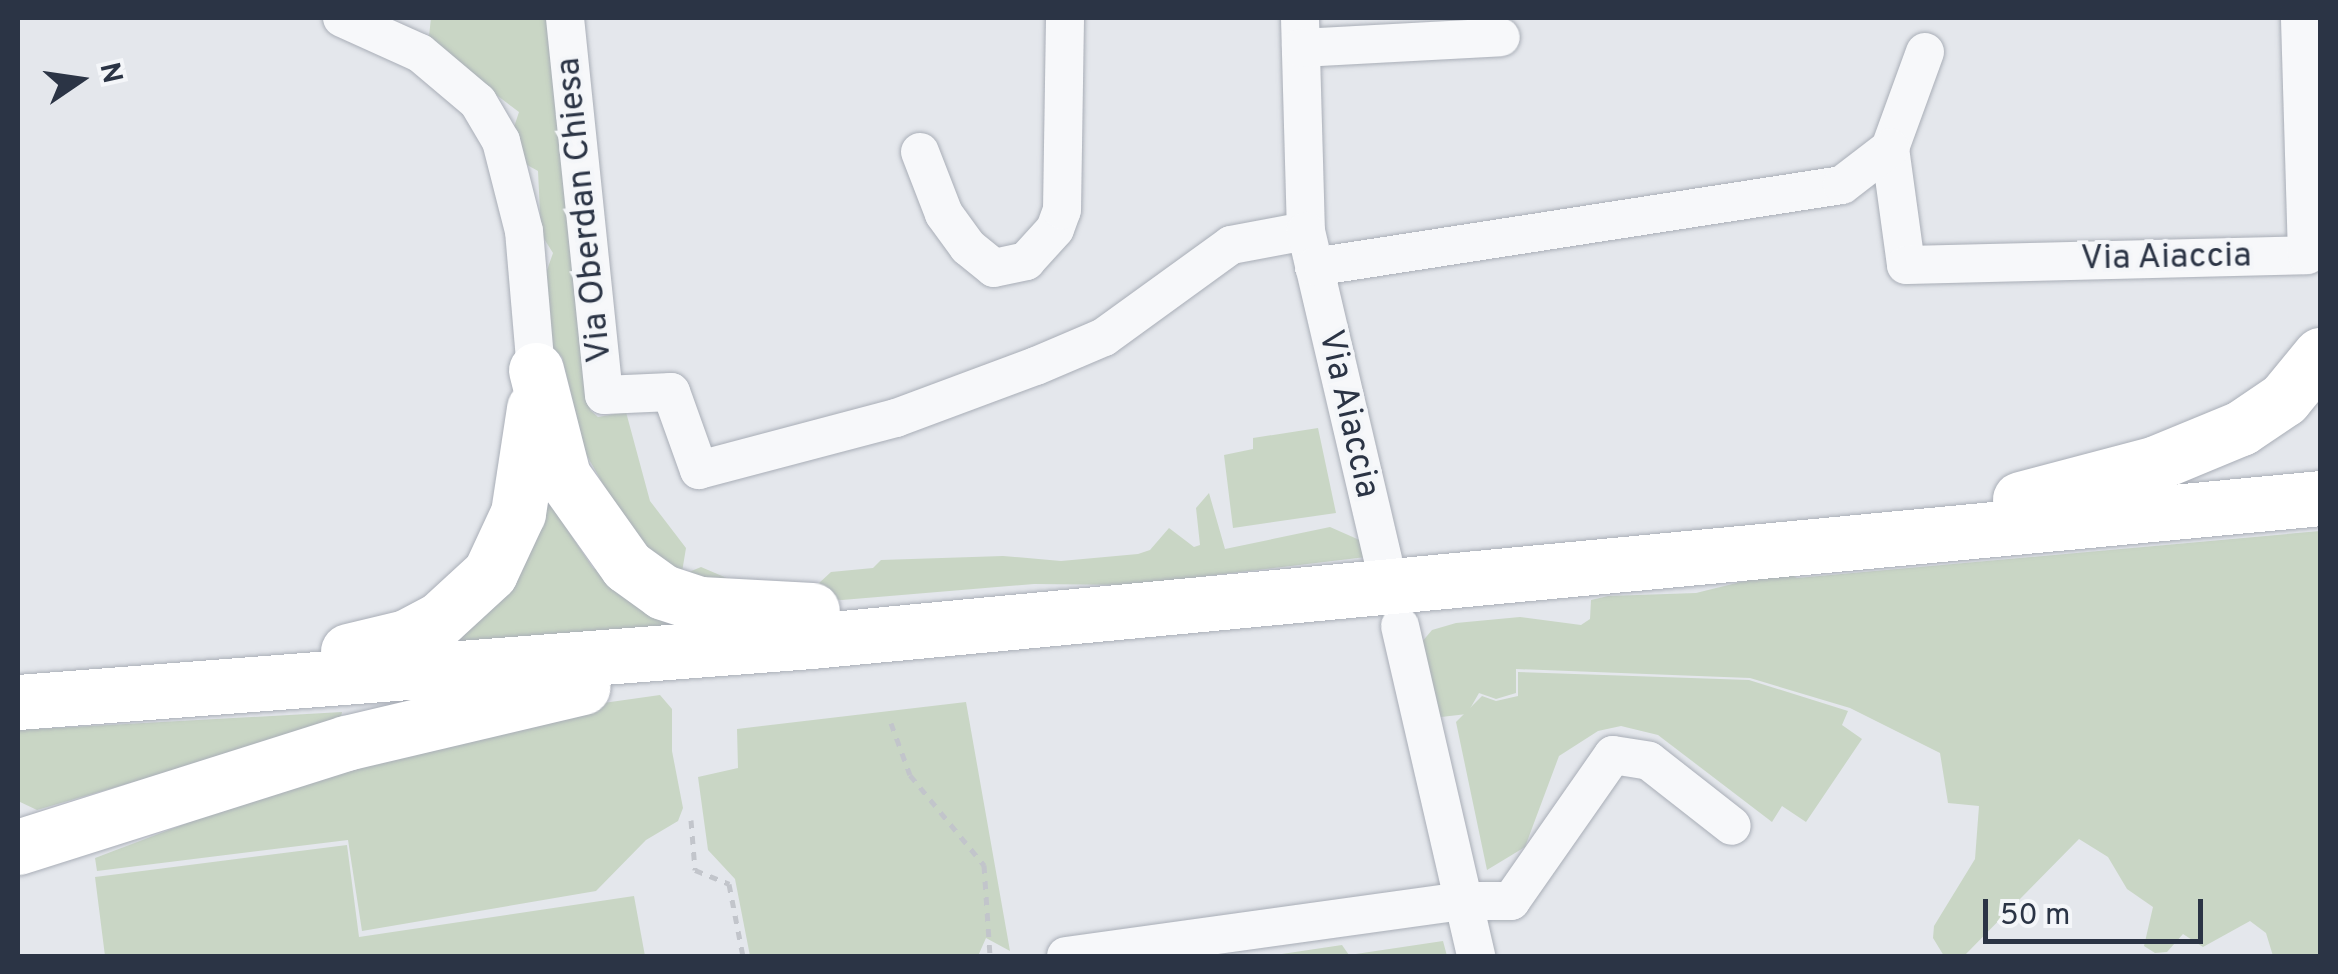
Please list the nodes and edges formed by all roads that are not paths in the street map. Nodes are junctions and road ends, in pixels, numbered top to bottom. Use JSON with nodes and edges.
{"nodes":[{"id":1,"x":342,"y":18,"type":"edge"},
{"id":2,"x":565,"y":18,"type":"edge"},
{"id":3,"x":1065,"y":18,"type":"edge"},
{"id":4,"x":2300,"y":18,"type":"edge"},
{"id":5,"x":1301,"y":32,"type":"edge"},
{"id":6,"x":1501,"y":37,"type":"dead end"},
{"id":7,"x":1925,"y":52,"type":"dead end"},
{"id":8,"x":1890,"y":148,"type":"junction"},
{"id":9,"x":920,"y":152,"type":"dead end"},
{"id":10,"x":1310,"y":249,"type":"junction"},
{"id":11,"x":2320,"y":354,"type":"edge"},
{"id":12,"x":536,"y":370,"type":"junction"},
{"id":13,"x":2320,"y":498,"type":"edge"},
{"id":14,"x":1859,"y":541,"type":"junction"},
{"id":15,"x":1383,"y":560,"type":"dead end"},
{"id":16,"x":1049,"y":617,"type":"junction"},
{"id":17,"x":1400,"y":626,"type":"dead end"},
{"id":18,"x":811,"y":641,"type":"junction"},
{"id":19,"x":185,"y":686,"type":"junction"},
{"id":20,"x":18,"y":702,"type":"edge"},
{"id":21,"x":1732,"y":826,"type":"dead end"},
{"id":22,"x":18,"y":847,"type":"edge"},
{"id":23,"x":1462,"y":901,"type":"junction"},
{"id":24,"x":1066,"y":956,"type":"edge"},
{"id":25,"x":1476,"y":956,"type":"edge"}],
"edges":[{"from":1,"to":12,"type":"street"},
{"from":2,"to":10,"type":"street","name":"Via Oberdan Chiesa"},
{"from":3,"to":9,"type":"street"},
{"from":4,"to":8,"type":"street","name":"Via Aiaccia"},
{"from":5,"to":6,"type":"street"},
{"from":5,"to":10,"type":"street","name":"Via Aiaccia"},
{"from":7,"to":8,"type":"street","name":"Via Aiaccia"},
{"from":8,"to":10,"type":"street"},
{"from":10,"to":15,"type":"street","name":"Via Aiaccia"},
{"from":11,"to":14,"type":"highway"},
{"from":12,"to":16,"type":"highway"},
{"from":12,"to":19,"type":"highway"},
{"from":13,"to":14,"type":"highway"},
{"from":14,"to":16,"type":"highway"},
{"from":16,"to":18,"type":"highway"},
{"from":17,"to":23,"type":"street"},
{"from":18,"to":19,"type":"highway"},
{"from":18,"to":22,"type":"highway"},
{"from":19,"to":20,"type":"highway"},
{"from":21,"to":23,"type":"street"},
{"from":23,"to":24,"type":"street"},
{"from":23,"to":25,"type":"street"}]}
